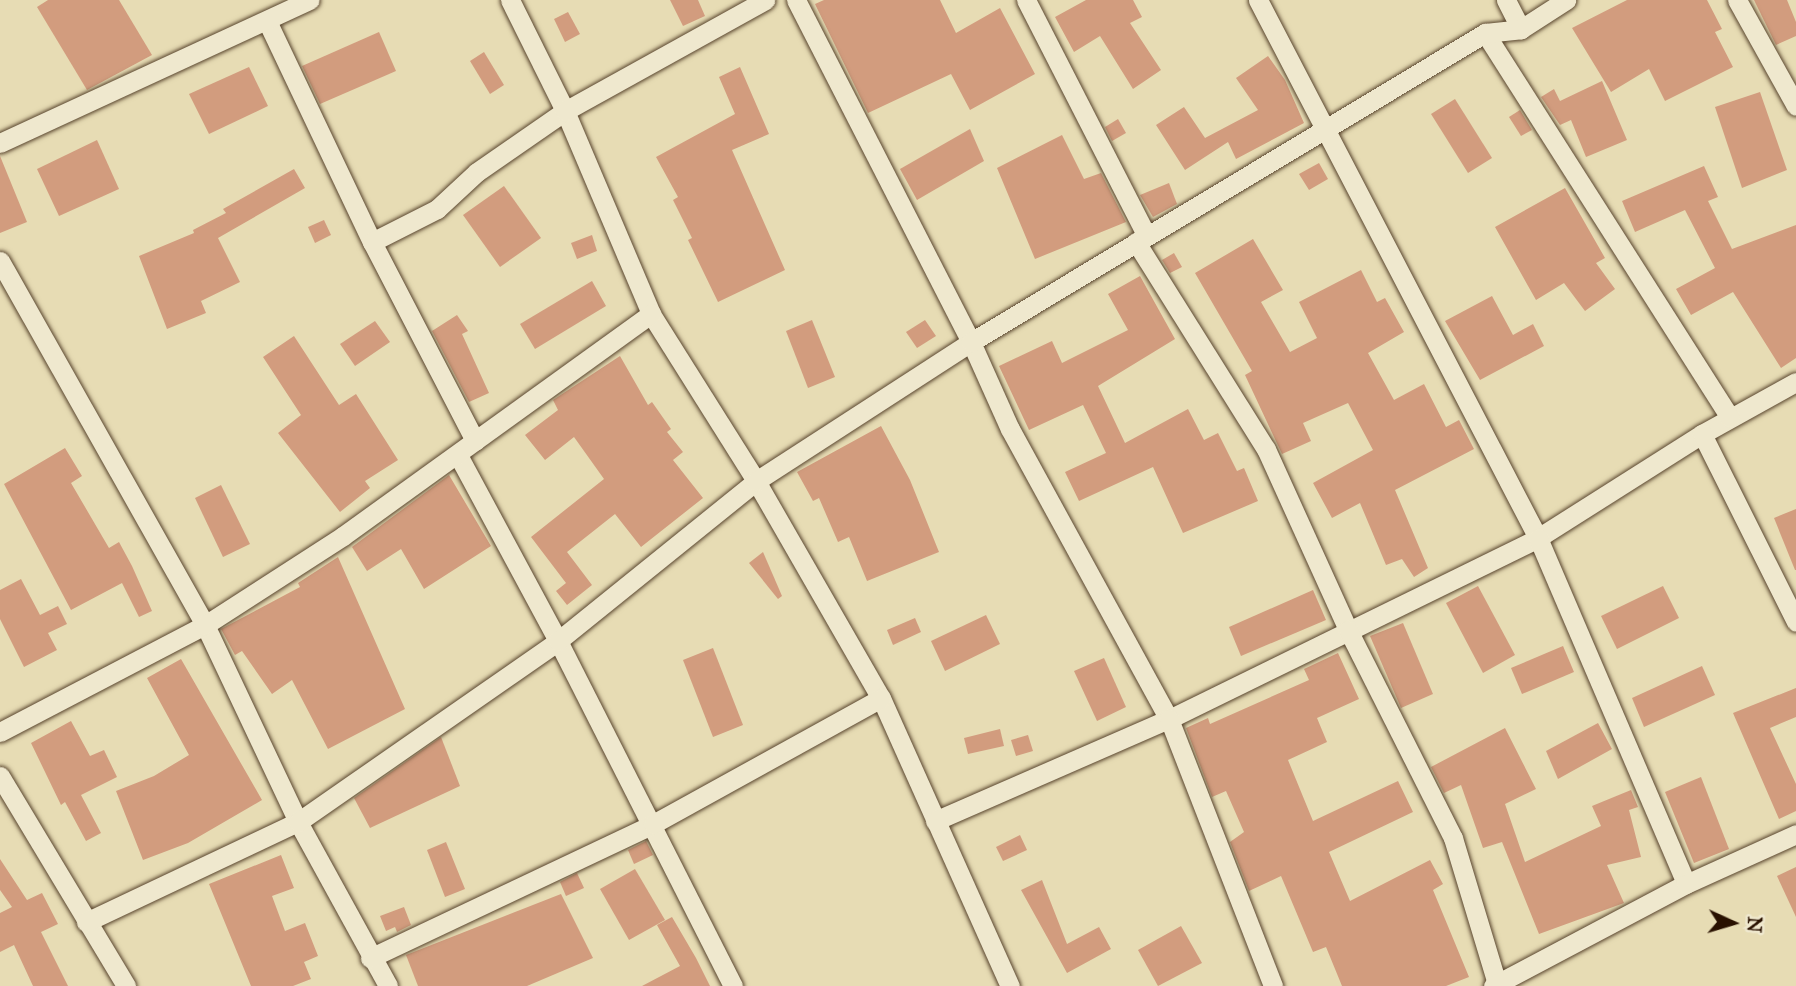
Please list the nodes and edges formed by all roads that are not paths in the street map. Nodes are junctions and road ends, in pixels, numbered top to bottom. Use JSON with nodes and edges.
{"nodes":[{"id":1,"x":310,"y":0,"type":"edge"},
{"id":2,"x":510,"y":0,"type":"edge"},
{"id":3,"x":765,"y":0,"type":"edge"},
{"id":4,"x":796,"y":0,"type":"edge"},
{"id":5,"x":1026,"y":0,"type":"edge"},
{"id":6,"x":1258,"y":0,"type":"edge"},
{"id":7,"x":1506,"y":0,"type":"edge"},
{"id":8,"x":1566,"y":0,"type":"edge"},
{"id":9,"x":1737,"y":0,"type":"edge"},
{"id":10,"x":267,"y":21,"type":"junction"},
{"id":11,"x":1521,"y":29,"type":"junction"},
{"id":12,"x":1485,"y":33,"type":"junction"},
{"id":13,"x":1796,"y":106,"type":"edge"},
{"id":14,"x":565,"y":111,"type":"junction"},
{"id":15,"x":1325,"y":130,"type":"junction"},
{"id":16,"x":0,"y":144,"type":"edge"},
{"id":17,"x":1141,"y":239,"type":"junction"},
{"id":18,"x":372,"y":242,"type":"junction"},
{"id":19,"x":0,"y":261,"type":"edge"},
{"id":20,"x":651,"y":314,"type":"junction"},
{"id":21,"x":971,"y":342,"type":"junction"},
{"id":22,"x":1796,"y":382,"type":"edge"},
{"id":23,"x":1730,"y":417,"type":"junction"},
{"id":24,"x":1702,"y":434,"type":"junction"},
{"id":25,"x":475,"y":441,"type":"junction"},
{"id":26,"x":458,"y":455,"type":"junction"},
{"id":27,"x":756,"y":481,"type":"junction"},
{"id":28,"x":1538,"y":538,"type":"junction"},
{"id":29,"x":1796,"y":622,"type":"edge"},
{"id":30,"x":205,"y":625,"type":"junction"},
{"id":31,"x":1348,"y":630,"type":"junction"},
{"id":32,"x":558,"y":641,"type":"junction"},
{"id":33,"x":881,"y":698,"type":"junction"},
{"id":34,"x":1169,"y":719,"type":"junction"},
{"id":35,"x":0,"y":732,"type":"edge"},
{"id":36,"x":0,"y":776,"type":"edge"},
{"id":37,"x":935,"y":821,"type":"junction"},
{"id":38,"x":298,"y":822,"type":"junction"},
{"id":39,"x":653,"y":824,"type":"junction"},
{"id":40,"x":1796,"y":834,"type":"edge"},
{"id":41,"x":1686,"y":884,"type":"junction"},
{"id":42,"x":86,"y":922,"type":"junction"},
{"id":43,"x":370,"y":958,"type":"junction"},
{"id":44,"x":1495,"y":985,"type":"edge"},
{"id":45,"x":126,"y":986,"type":"edge"},
{"id":46,"x":388,"y":986,"type":"edge"},
{"id":47,"x":733,"y":986,"type":"edge"},
{"id":48,"x":1010,"y":986,"type":"edge"},
{"id":49,"x":1273,"y":986,"type":"edge"}],
"edges":[{"from":1,"to":10,"type":"street"},
{"from":2,"to":14,"type":"street"},
{"from":3,"to":14,"type":"street"},
{"from":4,"to":21,"type":"street"},
{"from":5,"to":17,"type":"street"},
{"from":6,"to":15,"type":"street"},
{"from":7,"to":11,"type":"street"},
{"from":8,"to":11,"type":"street"},
{"from":9,"to":13,"type":"street"},
{"from":10,"to":16,"type":"street"},
{"from":10,"to":18,"type":"street"},
{"from":11,"to":12,"type":"street"},
{"from":12,"to":15,"type":"street"},
{"from":12,"to":23,"type":"street"},
{"from":14,"to":18,"type":"street"},
{"from":14,"to":20,"type":"street"},
{"from":15,"to":17,"type":"street"},
{"from":15,"to":28,"type":"street"},
{"from":17,"to":21,"type":"street"},
{"from":17,"to":31,"type":"street"},
{"from":18,"to":25,"type":"street"},
{"from":19,"to":30,"type":"street"},
{"from":20,"to":25,"type":"street"},
{"from":20,"to":27,"type":"street"},
{"from":21,"to":27,"type":"street"},
{"from":21,"to":34,"type":"street"},
{"from":22,"to":23,"type":"street"},
{"from":23,"to":24,"type":"street"},
{"from":24,"to":28,"type":"street"},
{"from":24,"to":29,"type":"street"},
{"from":25,"to":26,"type":"street"},
{"from":26,"to":30,"type":"street"},
{"from":26,"to":32,"type":"street"},
{"from":27,"to":32,"type":"street"},
{"from":27,"to":33,"type":"street"},
{"from":28,"to":31,"type":"street"},
{"from":28,"to":41,"type":"street"},
{"from":30,"to":35,"type":"street"},
{"from":30,"to":38,"type":"street"},
{"from":31,"to":34,"type":"street"},
{"from":31,"to":44,"type":"street"},
{"from":32,"to":38,"type":"street"},
{"from":32,"to":39,"type":"street"},
{"from":33,"to":37,"type":"street"},
{"from":33,"to":39,"type":"street"},
{"from":34,"to":37,"type":"street"},
{"from":34,"to":49,"type":"street"},
{"from":36,"to":42,"type":"street"},
{"from":37,"to":48,"type":"street"},
{"from":38,"to":42,"type":"street"},
{"from":38,"to":43,"type":"street"},
{"from":39,"to":43,"type":"street"},
{"from":39,"to":47,"type":"street"},
{"from":40,"to":41,"type":"street"},
{"from":41,"to":44,"type":"street"},
{"from":42,"to":45,"type":"street"},
{"from":43,"to":46,"type":"street"}]}
